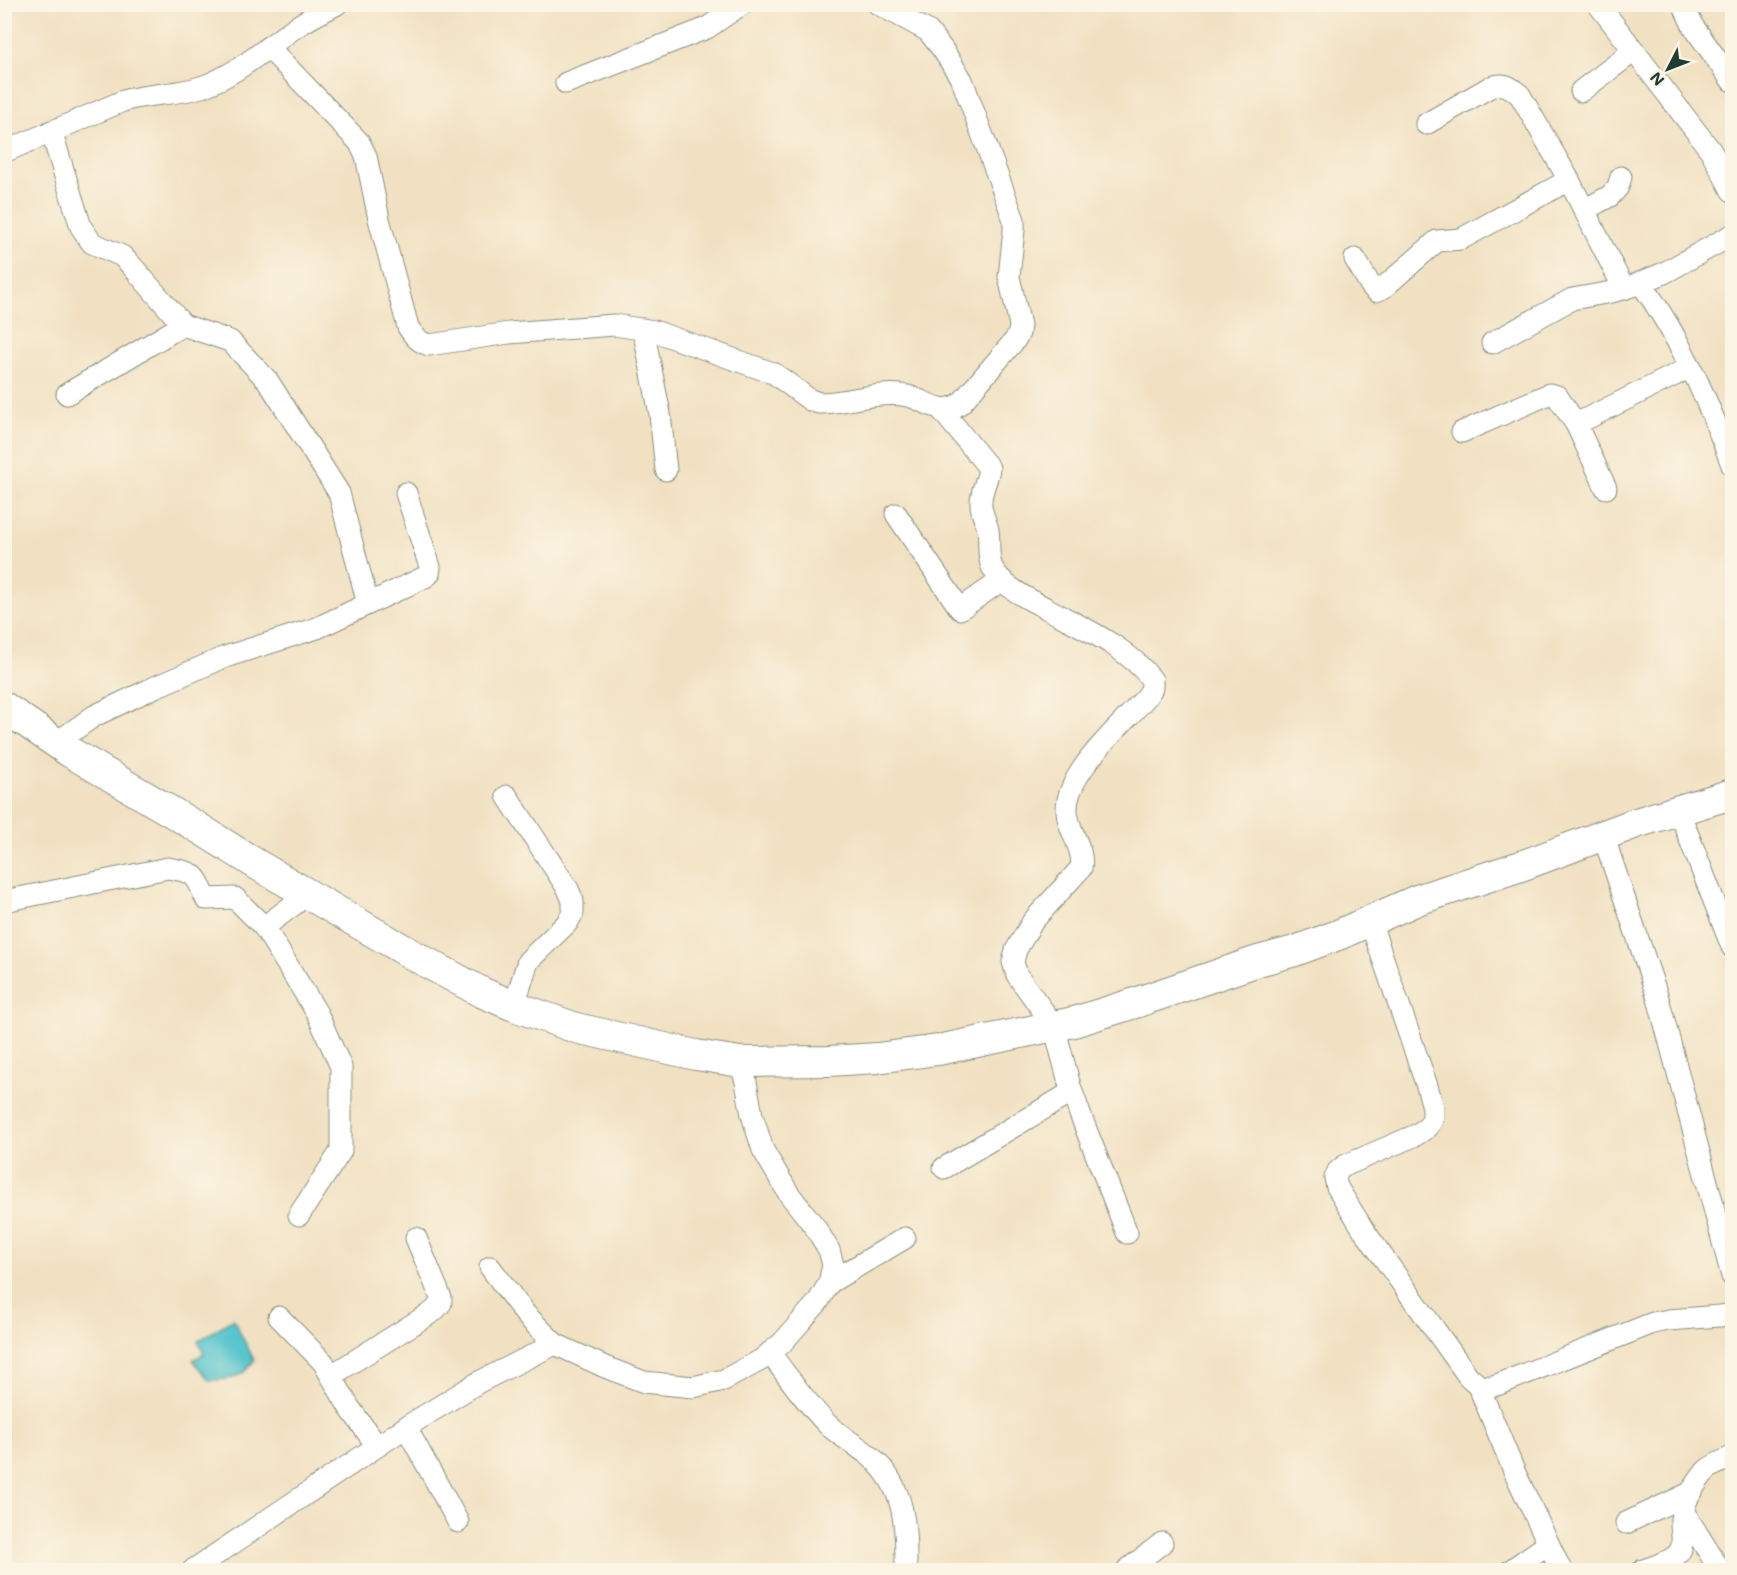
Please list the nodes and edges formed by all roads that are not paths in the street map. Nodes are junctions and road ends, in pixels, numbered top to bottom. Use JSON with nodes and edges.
{"nodes":[{"id":1,"x":337,"y":4,"type":"edge"},
{"id":2,"x":742,"y":4,"type":"edge"},
{"id":3,"x":878,"y":4,"type":"edge"},
{"id":4,"x":1598,"y":4,"type":"edge"},
{"id":5,"x":1683,"y":4,"type":"edge"},
{"id":6,"x":268,"y":47,"type":"junction"},
{"id":7,"x":1634,"y":51,"type":"junction"},
{"id":8,"x":1732,"y":81,"type":"edge"},
{"id":9,"x":566,"y":83,"type":"dead end"},
{"id":10,"x":1581,"y":91,"type":"dead end"},
{"id":11,"x":1426,"y":124,"type":"dead end"},
{"id":12,"x":51,"y":131,"type":"junction"},
{"id":13,"x":4,"y":152,"type":"edge"},
{"id":14,"x":1621,"y":177,"type":"dead end"},
{"id":15,"x":1569,"y":180,"type":"junction"},
{"id":16,"x":1732,"y":191,"type":"edge"},
{"id":17,"x":1584,"y":210,"type":"junction"},
{"id":18,"x":1732,"y":236,"type":"edge"},
{"id":19,"x":1356,"y":259,"type":"dead end"},
{"id":20,"x":1632,"y":286,"type":"junction"},
{"id":21,"x":183,"y":325,"type":"junction"},
{"id":22,"x":643,"y":329,"type":"junction"},
{"id":23,"x":1492,"y":343,"type":"dead end"},
{"id":24,"x":1691,"y":368,"type":"junction"},
{"id":25,"x":67,"y":394,"type":"dead end"},
{"id":26,"x":940,"y":408,"type":"junction"},
{"id":27,"x":1576,"y":424,"type":"junction"},
{"id":28,"x":1462,"y":432,"type":"dead end"},
{"id":29,"x":1732,"y":465,"type":"edge"},
{"id":30,"x":666,"y":470,"type":"dead end"},
{"id":31,"x":1606,"y":488,"type":"dead end"},
{"id":32,"x":406,"y":493,"type":"dead end"},
{"id":33,"x":896,"y":514,"type":"dead end"},
{"id":34,"x":1002,"y":580,"type":"junction"},
{"id":35,"x":368,"y":604,"type":"junction"},
{"id":36,"x":4,"y":707,"type":"edge"},
{"id":37,"x":56,"y":743,"type":"junction"},
{"id":38,"x":1732,"y":794,"type":"edge"},
{"id":39,"x":507,"y":796,"type":"dead end"},
{"id":40,"x":1678,"y":809,"type":"junction"},
{"id":41,"x":1603,"y":835,"type":"junction"},
{"id":42,"x":308,"y":894,"type":"junction"},
{"id":43,"x":4,"y":901,"type":"edge"},
{"id":44,"x":1370,"y":921,"type":"junction"},
{"id":45,"x":264,"y":927,"type":"junction"},
{"id":46,"x":1732,"y":947,"type":"edge"},
{"id":47,"x":514,"y":1006,"type":"junction"},
{"id":48,"x":1054,"y":1026,"type":"junction"},
{"id":49,"x":740,"y":1062,"type":"junction"},
{"id":50,"x":1072,"y":1092,"type":"junction"},
{"id":51,"x":944,"y":1168,"type":"dead end"},
{"id":52,"x":299,"y":1215,"type":"dead end"},
{"id":53,"x":1726,"y":1222,"type":"edge"},
{"id":54,"x":1127,"y":1233,"type":"dead end"},
{"id":55,"x":416,"y":1238,"type":"dead end"},
{"id":56,"x":904,"y":1239,"type":"dead end"},
{"id":57,"x":490,"y":1267,"type":"dead end"},
{"id":58,"x":1732,"y":1276,"type":"edge"},
{"id":59,"x":829,"y":1283,"type":"junction"},
{"id":60,"x":1732,"y":1315,"type":"edge"},
{"id":61,"x":279,"y":1317,"type":"dead end"},
{"id":62,"x":555,"y":1344,"type":"junction"},
{"id":63,"x":770,"y":1353,"type":"junction"},
{"id":64,"x":332,"y":1375,"type":"junction"},
{"id":65,"x":1478,"y":1385,"type":"junction"},
{"id":66,"x":406,"y":1426,"type":"junction"},
{"id":67,"x":377,"y":1446,"type":"junction"},
{"id":68,"x":1732,"y":1457,"type":"edge"},
{"id":69,"x":1687,"y":1501,"type":"junction"},
{"id":70,"x":458,"y":1522,"type":"dead end"},
{"id":71,"x":1626,"y":1523,"type":"dead end"},
{"id":72,"x":1162,"y":1542,"type":"dead end"},
{"id":73,"x":1548,"y":1544,"type":"junction"},
{"id":74,"x":193,"y":1570,"type":"edge"},
{"id":75,"x":906,"y":1570,"type":"edge"},
{"id":76,"x":1127,"y":1570,"type":"edge"},
{"id":77,"x":1511,"y":1570,"type":"edge"},
{"id":78,"x":1561,"y":1570,"type":"edge"},
{"id":79,"x":1642,"y":1570,"type":"edge"},
{"id":80,"x":1720,"y":1570,"type":"edge"}],
"edges":[{"from":1,"to":6,"type":"street"},
{"from":2,"to":9,"type":"street"},
{"from":3,"to":26,"type":"street"},
{"from":4,"to":7,"type":"street"},
{"from":5,"to":8,"type":"street"},
{"from":6,"to":12,"type":"street"},
{"from":6,"to":22,"type":"street"},
{"from":7,"to":10,"type":"street"},
{"from":7,"to":16,"type":"street"},
{"from":11,"to":15,"type":"street"},
{"from":12,"to":13,"type":"street"},
{"from":12,"to":21,"type":"street"},
{"from":14,"to":17,"type":"street"},
{"from":15,"to":17,"type":"street"},
{"from":15,"to":19,"type":"street"},
{"from":17,"to":20,"type":"street"},
{"from":18,"to":20,"type":"street"},
{"from":20,"to":23,"type":"street"},
{"from":20,"to":24,"type":"street"},
{"from":21,"to":25,"type":"street"},
{"from":21,"to":35,"type":"street"},
{"from":22,"to":26,"type":"street"},
{"from":22,"to":30,"type":"street"},
{"from":24,"to":27,"type":"street"},
{"from":24,"to":29,"type":"street"},
{"from":26,"to":34,"type":"street"},
{"from":27,"to":28,"type":"street"},
{"from":27,"to":31,"type":"street"},
{"from":32,"to":35,"type":"street"},
{"from":33,"to":34,"type":"street"},
{"from":34,"to":48,"type":"street"},
{"from":35,"to":37,"type":"street"},
{"from":36,"to":37,"type":"street"},
{"from":37,"to":42,"type":"street"},
{"from":38,"to":40,"type":"street"},
{"from":39,"to":47,"type":"street"},
{"from":40,"to":41,"type":"street"},
{"from":40,"to":46,"type":"street"},
{"from":41,"to":44,"type":"street"},
{"from":41,"to":53,"type":"street"},
{"from":42,"to":45,"type":"street"},
{"from":42,"to":47,"type":"street"},
{"from":43,"to":45,"type":"street"},
{"from":44,"to":48,"type":"street"},
{"from":44,"to":65,"type":"street"},
{"from":45,"to":52,"type":"street"},
{"from":47,"to":49,"type":"street"},
{"from":48,"to":49,"type":"street"},
{"from":48,"to":50,"type":"street"},
{"from":49,"to":59,"type":"street"},
{"from":50,"to":51,"type":"street"},
{"from":50,"to":54,"type":"street"},
{"from":53,"to":58,"type":"street"},
{"from":55,"to":64,"type":"street"},
{"from":56,"to":59,"type":"street"},
{"from":57,"to":62,"type":"street"},
{"from":59,"to":63,"type":"street"},
{"from":60,"to":65,"type":"street"},
{"from":61,"to":64,"type":"street"},
{"from":62,"to":63,"type":"street"},
{"from":62,"to":66,"type":"street"},
{"from":63,"to":75,"type":"street"},
{"from":64,"to":67,"type":"street"},
{"from":65,"to":73,"type":"street"},
{"from":66,"to":67,"type":"street"},
{"from":66,"to":70,"type":"street"},
{"from":67,"to":74,"type":"street"},
{"from":68,"to":69,"type":"street"},
{"from":69,"to":71,"type":"street"},
{"from":69,"to":79,"type":"street"},
{"from":69,"to":80,"type":"street"},
{"from":72,"to":76,"type":"street"},
{"from":73,"to":77,"type":"street"},
{"from":73,"to":78,"type":"street"}]}
